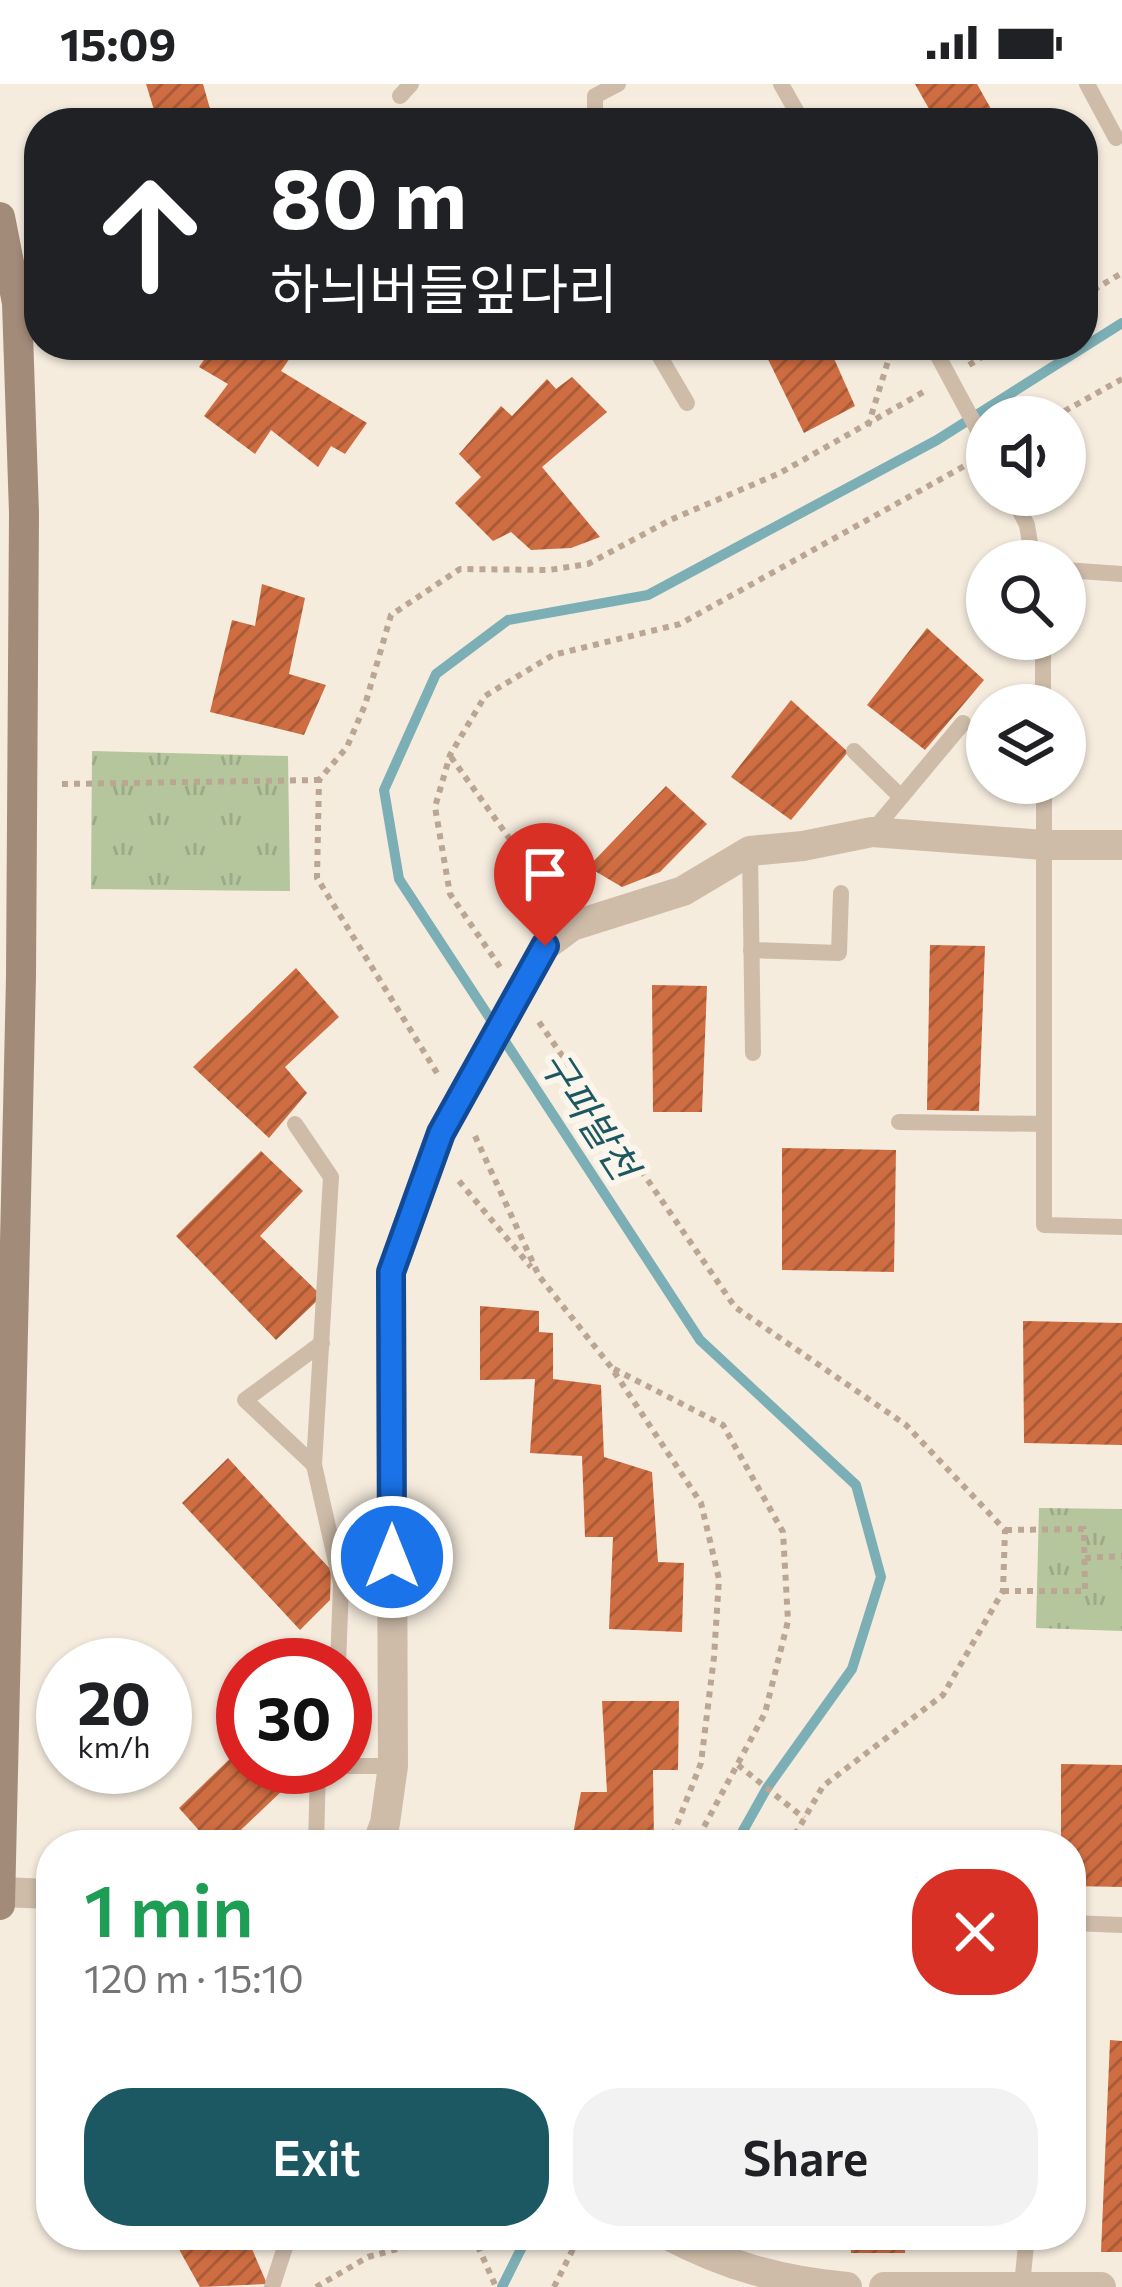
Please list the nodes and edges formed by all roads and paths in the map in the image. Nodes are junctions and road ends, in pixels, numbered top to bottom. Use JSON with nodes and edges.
{"nodes":[{"id":1,"x":618,"y":84,"type":"edge"},
{"id":2,"x":1088,"y":84,"type":"edge"},
{"id":3,"x":595,"y":108,"type":"edge"},
{"id":4,"x":1117,"y":138,"type":"dead end"},
{"id":5,"x":0,"y":217,"type":"edge"},
{"id":6,"x":1119,"y":274,"type":"edge"},
{"id":7,"x":1122,"y":286,"type":"edge"},
{"id":8,"x":662,"y":360,"type":"edge"},
{"id":9,"x":888,"y":360,"type":"edge"},
{"id":10,"x":940,"y":360,"type":"edge"},
{"id":11,"x":977,"y":360,"type":"edge"},
{"id":12,"x":964,"y":368,"type":"dead end"},
{"id":13,"x":1122,"y":379,"type":"edge"},
{"id":14,"x":945,"y":380,"type":"dead end"},
{"id":15,"x":1086,"y":399,"type":"edge"},
{"id":16,"x":687,"y":403,"type":"dead end"},
{"id":17,"x":966,"y":411,"type":"edge"},
{"id":18,"x":868,"y":426,"type":"junction"},
{"id":19,"x":966,"y":463,"type":"edge"},
{"id":20,"x":1086,"y":571,"type":"edge"},
{"id":21,"x":1122,"y":574,"type":"edge"},
{"id":22,"x":963,"y":724,"type":"dead end"},
{"id":23,"x":854,"y":751,"type":"dead end"},
{"id":24,"x":450,"y":755,"type":"junction"},
{"id":25,"x":319,"y":780,"type":"junction"},
{"id":26,"x":62,"y":784,"type":"dead end"},
{"id":27,"x":901,"y":797,"type":"junction"},
{"id":28,"x":1043,"y":804,"type":"edge"},
{"id":29,"x":872,"y":832,"type":"junction"},
{"id":30,"x":1044,"y":845,"type":"junction"},
{"id":31,"x":1122,"y":845,"type":"edge"},
{"id":32,"x":750,"y":851,"type":"junction"},
{"id":33,"x":841,"y":893,"type":"dead end"},
{"id":34,"x":561,"y":910,"type":"dead end"},
{"id":35,"x":751,"y":950,"type":"junction"},
{"id":36,"x":505,"y":973,"type":"dead end"},
{"id":37,"x":11,"y":977,"type":"edge"},
{"id":38,"x":532,"y":1012,"type":"dead end"},
{"id":39,"x":753,"y":1053,"type":"dead end"},
{"id":40,"x":438,"y":1075,"type":"dead end"},
{"id":41,"x":899,"y":1122,"type":"dead end"},
{"id":42,"x":295,"y":1124,"type":"dead end"},
{"id":43,"x":1044,"y":1124,"type":"junction"},
{"id":44,"x":474,"y":1134,"type":"dead end"},
{"id":45,"x":458,"y":1180,"type":"dead end"},
{"id":46,"x":1122,"y":1227,"type":"edge"},
{"id":47,"x":539,"y":1276,"type":"junction"},
{"id":48,"x":322,"y":1342,"type":"junction"},
{"id":49,"x":611,"y":1367,"type":"junction"},
{"id":50,"x":314,"y":1465,"type":"junction"},
{"id":51,"x":1005,"y":1530,"type":"junction"},
{"id":52,"x":1122,"y":1556,"type":"edge"},
{"id":53,"x":1085,"y":1558,"type":"junction"},
{"id":54,"x":1003,"y":1591,"type":"junction"},
{"id":55,"x":339,"y":1638,"type":"edge"},
{"id":56,"x":738,"y":1765,"type":"junction"},
{"id":57,"x":372,"y":1766,"type":"edge"},
{"id":58,"x":393,"y":1766,"type":"junction"},
{"id":59,"x":317,"y":1794,"type":"edge"},
{"id":60,"x":804,"y":1818,"type":"junction"},
{"id":61,"x":316,"y":1830,"type":"edge"},
{"id":62,"x":382,"y":1830,"type":"edge"},
{"id":63,"x":675,"y":1830,"type":"edge"},
{"id":64,"x":702,"y":1830,"type":"edge"},
{"id":65,"x":797,"y":1830,"type":"edge"},
{"id":66,"x":2,"y":1892,"type":"edge"},
{"id":67,"x":36,"y":1893,"type":"edge"},
{"id":68,"x":0,"y":1905,"type":"edge"},
{"id":69,"x":1086,"y":1924,"type":"edge"},
{"id":70,"x":1122,"y":1925,"type":"edge"},
{"id":71,"x":285,"y":2250,"type":"edge"},
{"id":72,"x":393,"y":2250,"type":"edge"},
{"id":73,"x":480,"y":2250,"type":"edge"},
{"id":74,"x":572,"y":2250,"type":"edge"},
{"id":75,"x":696,"y":2250,"type":"edge"},
{"id":76,"x":1026,"y":2250,"type":"edge"},
{"id":77,"x":1022,"y":2286,"type":"edge"},
{"id":78,"x":272,"y":2287,"type":"edge"},
{"id":79,"x":316,"y":2287,"type":"edge"},
{"id":80,"x":496,"y":2287,"type":"edge"},
{"id":81,"x":554,"y":2287,"type":"edge"},
{"id":82,"x":848,"y":2287,"type":"edge"},
{"id":83,"x":884,"y":2287,"type":"edge"},
{"id":84,"x":1101,"y":2287,"type":"edge"}],
"edges":[{"from":1,"to":3,"type":"lane"},
{"from":2,"to":4,"type":"lane"},
{"from":5,"to":37,"type":"main road"},
{"from":6,"to":7,"type":"path"},
{"from":8,"to":16,"type":"lane"},
{"from":9,"to":18,"type":"path"},
{"from":10,"to":17,"type":"lane","bridge":true},
{"from":11,"to":12,"type":"path"},
{"from":13,"to":15,"type":"path"},
{"from":14,"to":18,"type":"path"},
{"from":18,"to":25,"type":"path"},
{"from":19,"to":24,"type":"path"},
{"from":20,"to":21,"type":"lane"},
{"from":22,"to":27,"type":"lane"},
{"from":23,"to":27,"type":"lane"},
{"from":24,"to":34,"type":"path"},
{"from":24,"to":36,"type":"path"},
{"from":25,"to":26,"type":"path"},
{"from":25,"to":40,"type":"path"},
{"from":27,"to":29,"type":"lane"},
{"from":28,"to":30,"type":"lane"},
{"from":29,"to":30,"type":"street"},
{"from":29,"to":32,"type":"street"},
{"from":30,"to":31,"type":"street"},
{"from":30,"to":43,"type":"lane"},
{"from":32,"to":35,"type":"lane"},
{"from":32,"to":58,"type":"street","bridge":true},
{"from":33,"to":35,"type":"lane"},
{"from":35,"to":39,"type":"lane"},
{"from":37,"to":66,"type":"main road"},
{"from":38,"to":51,"type":"path"},
{"from":41,"to":43,"type":"lane"},
{"from":42,"to":48,"type":"lane"},
{"from":43,"to":46,"type":"lane"},
{"from":44,"to":47,"type":"path"},
{"from":45,"to":47,"type":"path"},
{"from":47,"to":49,"type":"path"},
{"from":48,"to":50,"type":"lane"},
{"from":48,"to":50,"type":"lane"},
{"from":49,"to":56,"type":"path"},
{"from":49,"to":63,"type":"path"},
{"from":50,"to":55,"type":"lane"},
{"from":51,"to":53,"type":"path"},
{"from":51,"to":54,"type":"path"},
{"from":52,"to":53,"type":"path"},
{"from":53,"to":54,"type":"path"},
{"from":54,"to":60,"type":"path"},
{"from":56,"to":60,"type":"path"},
{"from":56,"to":64,"type":"path"},
{"from":57,"to":58,"type":"lane"},
{"from":58,"to":62,"type":"street"},
{"from":59,"to":61,"type":"lane"},
{"from":60,"to":65,"type":"path"},
{"from":66,"to":67,"type":"street"},
{"from":66,"to":68,"type":"main road"},
{"from":69,"to":70,"type":"lane"},
{"from":71,"to":78,"type":"lane"},
{"from":72,"to":79,"type":"path"},
{"from":73,"to":80,"type":"path"},
{"from":74,"to":81,"type":"path"},
{"from":75,"to":82,"type":"street"},
{"from":76,"to":77,"type":"lane"},
{"from":77,"to":83,"type":"street"},
{"from":77,"to":84,"type":"street"}]}
